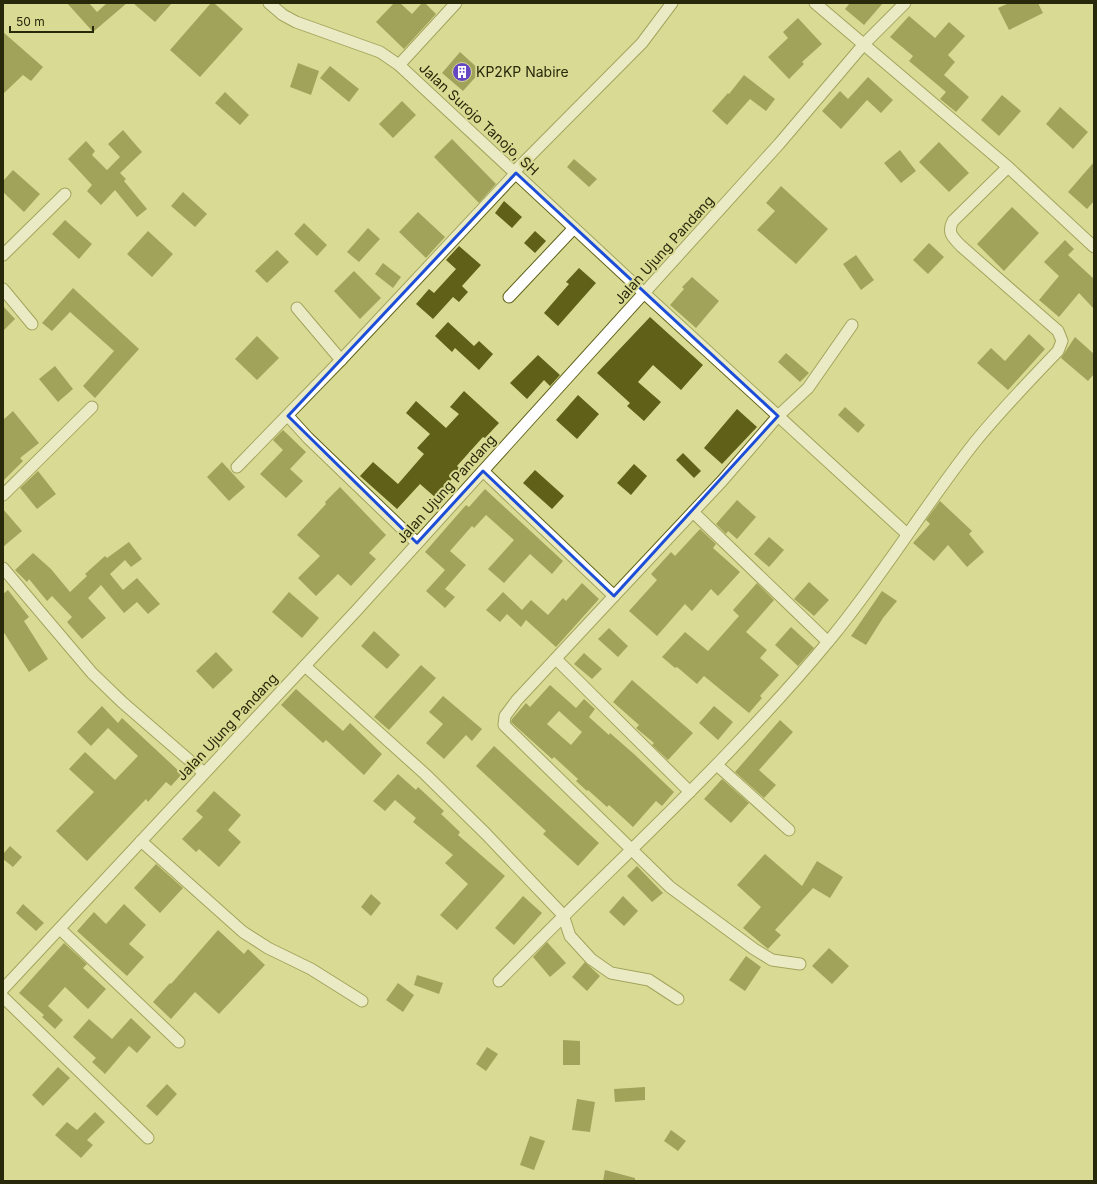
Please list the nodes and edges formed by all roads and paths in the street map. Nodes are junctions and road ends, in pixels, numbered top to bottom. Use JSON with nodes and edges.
{"nodes":[{"id":1,"x":269,"y":3,"type":"edge"},
{"id":2,"x":456,"y":3,"type":"edge"},
{"id":3,"x":672,"y":3,"type":"edge"},
{"id":4,"x":815,"y":3,"type":"edge"},
{"id":5,"x":905,"y":3,"type":"edge"},
{"id":6,"x":864,"y":44,"type":"junction"},
{"id":7,"x":400,"y":65,"type":"junction"},
{"id":8,"x":1008,"y":167,"type":"junction"},
{"id":9,"x":515,"y":172,"type":"junction"},
{"id":10,"x":65,"y":194,"type":"dead end"},
{"id":11,"x":574,"y":228,"type":"junction"},
{"id":12,"x":1094,"y":247,"type":"edge"},
{"id":13,"x":3,"y":255,"type":"edge"},
{"id":14,"x":3,"y":289,"type":"edge"},
{"id":15,"x":645,"y":294,"type":"junction"},
{"id":16,"x":509,"y":297,"type":"dead end"},
{"id":17,"x":297,"y":308,"type":"dead end"},
{"id":18,"x":32,"y":324,"type":"dead end"},
{"id":19,"x":852,"y":325,"type":"dead end"},
{"id":20,"x":341,"y":360,"type":"junction"},
{"id":21,"x":92,"y":407,"type":"dead end"},
{"id":22,"x":288,"y":416,"type":"junction"},
{"id":23,"x":778,"y":416,"type":"junction"},
{"id":24,"x":237,"y":467,"type":"dead end"},
{"id":25,"x":483,"y":471,"type":"junction"},
{"id":26,"x":3,"y":495,"type":"edge"},
{"id":27,"x":693,"y":512,"type":"junction"},
{"id":28,"x":907,"y":534,"type":"junction"},
{"id":29,"x":417,"y":543,"type":"junction"},
{"id":30,"x":3,"y":568,"type":"edge"},
{"id":31,"x":614,"y":596,"type":"junction"},
{"id":32,"x":828,"y":642,"type":"junction"},
{"id":33,"x":556,"y":659,"type":"junction"},
{"id":34,"x":305,"y":666,"type":"junction"},
{"id":35,"x":718,"y":766,"type":"junction"},
{"id":36,"x":204,"y":773,"type":"junction"},
{"id":37,"x":690,"y":792,"type":"junction"},
{"id":38,"x":789,"y":830,"type":"dead end"},
{"id":39,"x":141,"y":841,"type":"junction"},
{"id":40,"x":632,"y":851,"type":"junction"},
{"id":41,"x":563,"y":915,"type":"junction"},
{"id":42,"x":60,"y":929,"type":"junction"},
{"id":43,"x":800,"y":964,"type":"dead end"},
{"id":44,"x":499,"y":981,"type":"dead end"},
{"id":45,"x":3,"y":989,"type":"edge"},
{"id":46,"x":3,"y":997,"type":"edge"},
{"id":47,"x":678,"y":999,"type":"dead end"},
{"id":48,"x":362,"y":1001,"type":"dead end"},
{"id":49,"x":179,"y":1042,"type":"dead end"},
{"id":50,"x":148,"y":1138,"type":"dead end"}],
"edges":[{"from":1,"to":7,"type":"street","name":"Jalan Surojo Tanojo, SH"},
{"from":2,"to":7,"type":"street"},
{"from":3,"to":9,"type":"street"},
{"from":4,"to":6,"type":"street"},
{"from":5,"to":6,"type":"street","name":"Jalan Ujung Pandang"},
{"from":6,"to":8,"type":"street"},
{"from":6,"to":15,"type":"street","name":"Jalan Ujung Pandang"},
{"from":7,"to":9,"type":"street","name":"Jalan Surojo Tanojo, SH"},
{"from":8,"to":12,"type":"street"},
{"from":8,"to":28,"type":"street"},
{"from":9,"to":11,"type":"street","name":"Jalan Surojo Tanojo, SH"},
{"from":9,"to":20,"type":"street"},
{"from":10,"to":13,"type":"street"},
{"from":11,"to":15,"type":"street","name":"Jalan Surojo Tanojo, SH"},
{"from":11,"to":16,"type":"street"},
{"from":14,"to":18,"type":"street"},
{"from":15,"to":23,"type":"street","name":"Jalan Surojo Tanojo, SH"},
{"from":15,"to":25,"type":"street","name":"Jalan Ujung Pandang"},
{"from":17,"to":20,"type":"street"},
{"from":19,"to":23,"type":"street"},
{"from":20,"to":22,"type":"street"},
{"from":21,"to":26,"type":"street"},
{"from":22,"to":24,"type":"street"},
{"from":22,"to":29,"type":"street"},
{"from":23,"to":27,"type":"street"},
{"from":23,"to":28,"type":"street","name":"Jalan Surojo Tanojo, SH"},
{"from":25,"to":29,"type":"street","name":"Jalan Ujung Pandang"},
{"from":25,"to":31,"type":"street"},
{"from":27,"to":31,"type":"street"},
{"from":27,"to":32,"type":"street"},
{"from":28,"to":32,"type":"street"},
{"from":29,"to":34,"type":"street","name":"Jalan Ujung Pandang"},
{"from":30,"to":36,"type":"street"},
{"from":31,"to":33,"type":"street"},
{"from":32,"to":35,"type":"street"},
{"from":33,"to":37,"type":"street"},
{"from":33,"to":40,"type":"street"},
{"from":34,"to":36,"type":"street","name":"Jalan Ujung Pandang"},
{"from":34,"to":41,"type":"street"},
{"from":35,"to":37,"type":"street"},
{"from":35,"to":38,"type":"street"},
{"from":36,"to":39,"type":"street","name":"Jalan Ujung Pandang"},
{"from":37,"to":40,"type":"street"},
{"from":39,"to":42,"type":"street","name":"Jalan Ujung Pandang"},
{"from":39,"to":48,"type":"street"},
{"from":40,"to":41,"type":"street"},
{"from":40,"to":43,"type":"street"},
{"from":41,"to":44,"type":"street"},
{"from":41,"to":47,"type":"street"},
{"from":42,"to":45,"type":"street","name":"Jalan Ujung Pandang"},
{"from":42,"to":49,"type":"street"},
{"from":46,"to":50,"type":"street"}]}
